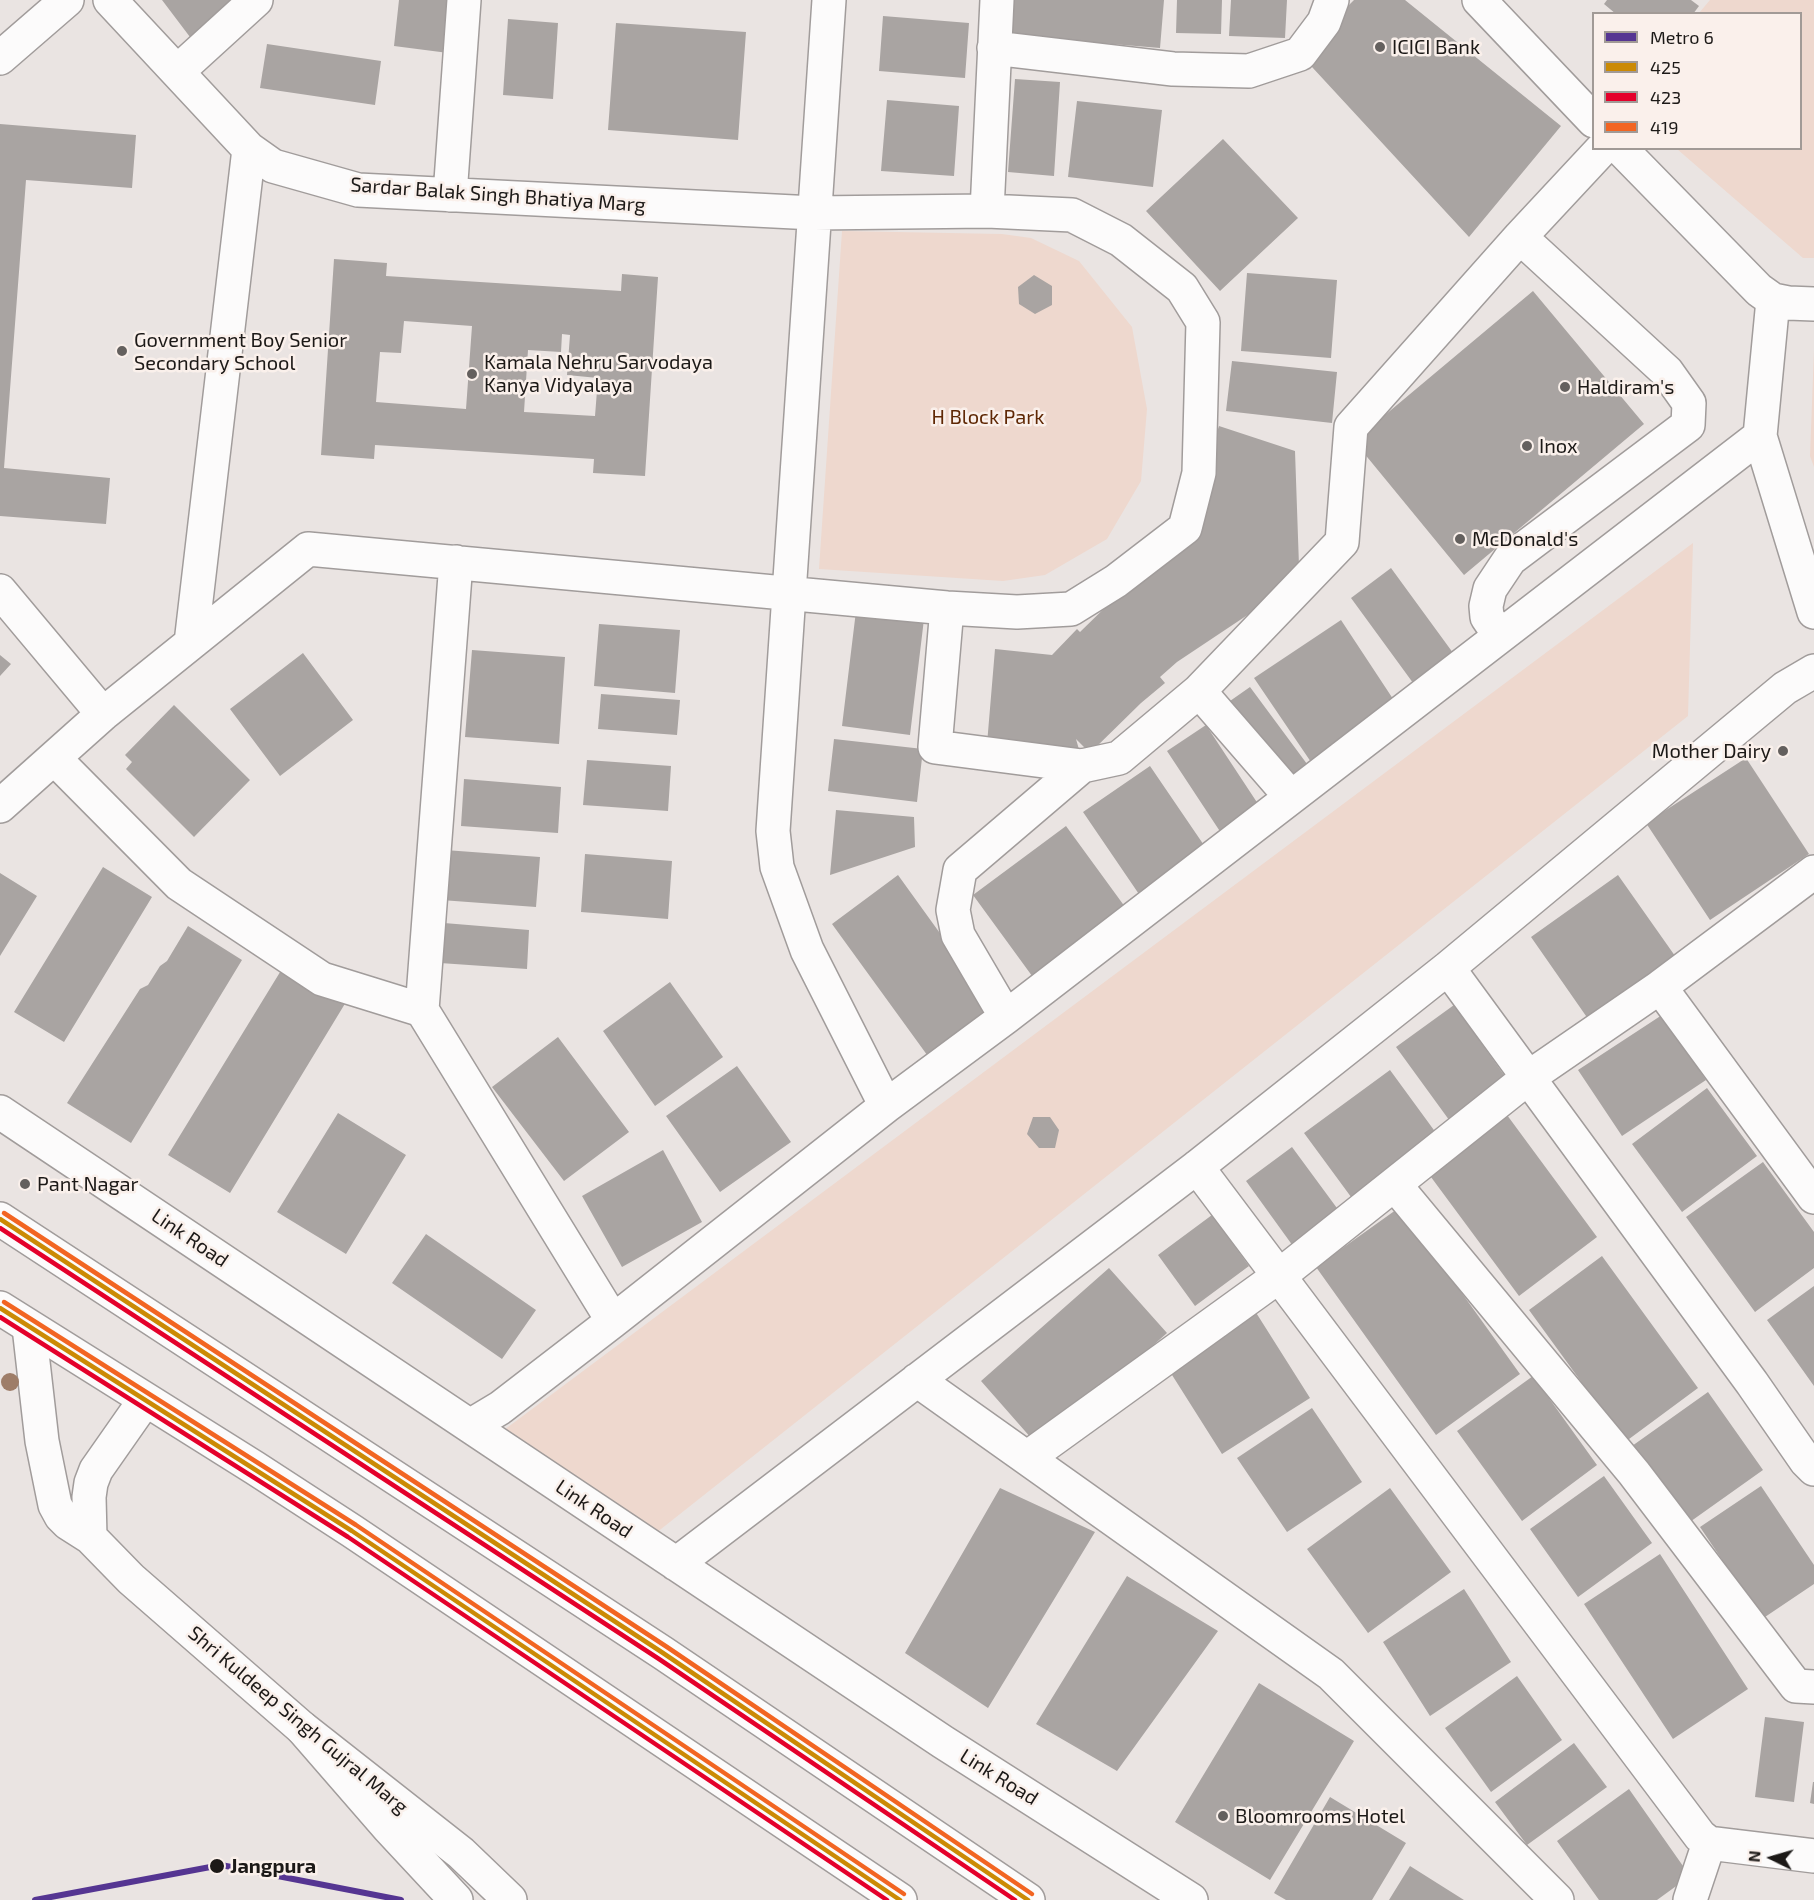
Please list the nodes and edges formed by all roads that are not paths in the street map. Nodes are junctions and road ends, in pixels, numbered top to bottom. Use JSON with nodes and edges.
{"nodes":[{"id":1,"x":67,"y":0,"type":"edge"},
{"id":2,"x":110,"y":0,"type":"edge"},
{"id":3,"x":256,"y":0,"type":"edge"},
{"id":4,"x":464,"y":0,"type":"edge"},
{"id":5,"x":829,"y":0,"type":"edge"},
{"id":6,"x":997,"y":0,"type":"edge"},
{"id":7,"x":1332,"y":0,"type":"edge"},
{"id":8,"x":1479,"y":0,"type":"edge"},
{"id":9,"x":994,"y":48,"type":"junction"},
{"id":10,"x":0,"y":58,"type":"edge"},
{"id":11,"x":177,"y":72,"type":"junction"},
{"id":12,"x":1592,"y":120,"type":"edge"},
{"id":13,"x":249,"y":149,"type":"junction"},
{"id":14,"x":1601,"y":150,"type":"edge"},
{"id":15,"x":1622,"y":150,"type":"edge"},
{"id":16,"x":450,"y":195,"type":"junction"},
{"id":17,"x":987,"y":211,"type":"junction"},
{"id":18,"x":814,"y":213,"type":"junction"},
{"id":19,"x":1520,"y":237,"type":"junction"},
{"id":20,"x":1773,"y":300,"type":"junction"},
{"id":21,"x":1814,"y":304,"type":"edge"},
{"id":22,"x":1760,"y":436,"type":"junction"},
{"id":23,"x":456,"y":562,"type":"junction"},
{"id":24,"x":0,"y":591,"type":"edge"},
{"id":25,"x":788,"y":592,"type":"junction"},
{"id":26,"x":947,"y":608,"type":"junction"},
{"id":27,"x":1814,"y":612,"type":"edge"},
{"id":28,"x":1500,"y":636,"type":"junction"},
{"id":29,"x":191,"y":643,"type":"junction"},
{"id":30,"x":1814,"y":671,"type":"edge"},
{"id":31,"x":1199,"y":691,"type":"junction"},
{"id":32,"x":103,"y":714,"type":"junction"},
{"id":33,"x":54,"y":758,"type":"junction"},
{"id":34,"x":1082,"y":765,"type":"junction"},
{"id":35,"x":1291,"y":797,"type":"junction"},
{"id":36,"x":0,"y":806,"type":"edge"},
{"id":37,"x":1814,"y":872,"type":"edge"},
{"id":38,"x":1448,"y":968,"type":"junction"},
{"id":39,"x":1660,"y":987,"type":"junction"},
{"id":40,"x":422,"y":1010,"type":"junction"},
{"id":41,"x":1006,"y":1017,"type":"junction"},
{"id":42,"x":1529,"y":1077,"type":"junction"},
{"id":43,"x":885,"y":1106,"type":"junction"},
{"id":44,"x":0,"y":1112,"type":"edge"},
{"id":45,"x":1197,"y":1167,"type":"junction"},
{"id":46,"x":1395,"y":1185,"type":"junction"},
{"id":47,"x":1814,"y":1197,"type":"edge"},
{"id":48,"x":0,"y":1219,"type":"edge"},
{"id":49,"x":1279,"y":1276,"type":"junction"},
{"id":50,"x":0,"y":1308,"type":"edge"},
{"id":51,"x":613,"y":1321,"type":"junction"},
{"id":52,"x":29,"y":1327,"type":"junction"},
{"id":53,"x":917,"y":1380,"type":"junction"},
{"id":54,"x":145,"y":1400,"type":"junction"},
{"id":55,"x":470,"y":1426,"type":"junction"},
{"id":56,"x":1027,"y":1458,"type":"junction"},
{"id":57,"x":1814,"y":1469,"type":"edge"},
{"id":58,"x":90,"y":1537,"type":"junction"},
{"id":59,"x":676,"y":1564,"type":"junction"},
{"id":60,"x":1814,"y":1687,"type":"edge"},
{"id":61,"x":302,"y":1728,"type":"junction"},
{"id":62,"x":1709,"y":1843,"type":"junction"},
{"id":63,"x":1814,"y":1856,"type":"edge"},
{"id":64,"x":456,"y":1900,"type":"edge"},
{"id":65,"x":510,"y":1900,"type":"edge"},
{"id":66,"x":900,"y":1900,"type":"edge"},
{"id":67,"x":1028,"y":1900,"type":"edge"},
{"id":68,"x":1191,"y":1900,"type":"edge"},
{"id":69,"x":1557,"y":1900,"type":"edge"},
{"id":70,"x":1690,"y":1900,"type":"edge"}],
"edges":[{"from":1,"to":10,"type":"main road"},
{"from":2,"to":11,"type":"main road","name":"Sardar Balak Singh Bhatiya Marg"},
{"from":3,"to":11,"type":"main road"},
{"from":4,"to":16,"type":"main road"},
{"from":5,"to":18,"type":"main road"},
{"from":6,"to":9,"type":"main road"},
{"from":7,"to":9,"type":"main road"},
{"from":8,"to":12,"type":"main road"},
{"from":9,"to":17,"type":"main road"},
{"from":11,"to":13,"type":"main road","name":"Sardar Balak Singh Bhatiya Marg"},
{"from":13,"to":16,"type":"main road","name":"Sardar Balak Singh Bhatiya Marg"},
{"from":13,"to":29,"type":"main road"},
{"from":14,"to":19,"type":"main road"},
{"from":15,"to":20,"type":"main road"},
{"from":16,"to":18,"type":"main road","name":"Sardar Balak Singh Bhatiya Marg"},
{"from":17,"to":18,"type":"main road","name":"Sardar Balak Singh Bhatiya Marg"},
{"from":17,"to":26,"type":"main road","name":"Sardar Balak Singh Bhatiya Marg"},
{"from":18,"to":25,"type":"main road"},
{"from":19,"to":28,"type":"main road"},
{"from":19,"to":31,"type":"main road"},
{"from":20,"to":21,"type":"main road"},
{"from":20,"to":22,"type":"main road"},
{"from":22,"to":27,"type":"main road"},
{"from":22,"to":28,"type":"main road"},
{"from":23,"to":25,"type":"main road","name":"Sardar Balak Singh Bhatiya Marg"},
{"from":23,"to":29,"type":"main road","name":"Sardar Balak Singh Bhatiya Marg"},
{"from":23,"to":40,"type":"main road"},
{"from":24,"to":32,"type":"main road"},
{"from":25,"to":26,"type":"main road","name":"Sardar Balak Singh Bhatiya Marg"},
{"from":25,"to":43,"type":"main road"},
{"from":26,"to":34,"type":"main road"},
{"from":28,"to":35,"type":"main road"},
{"from":29,"to":32,"type":"main road","name":"Sardar Balak Singh Bhatiya Marg"},
{"from":30,"to":38,"type":"main road"},
{"from":31,"to":34,"type":"main road"},
{"from":31,"to":35,"type":"main road"},
{"from":32,"to":33,"type":"main road","name":"Sardar Balak Singh Bhatiya Marg"},
{"from":33,"to":36,"type":"main road","name":"Sardar Balak Singh Bhatiya Marg"},
{"from":33,"to":40,"type":"main road"},
{"from":34,"to":41,"type":"main road"},
{"from":35,"to":41,"type":"main road"},
{"from":37,"to":39,"type":"main road"},
{"from":38,"to":42,"type":"main road"},
{"from":38,"to":45,"type":"main road"},
{"from":39,"to":42,"type":"main road"},
{"from":39,"to":47,"type":"main road"},
{"from":40,"to":51,"type":"main road"},
{"from":41,"to":43,"type":"main road"},
{"from":42,"to":46,"type":"main road"},
{"from":42,"to":57,"type":"main road"},
{"from":43,"to":51,"type":"main road"},
{"from":44,"to":55,"type":"main road","name":"Link Road"},
{"from":45,"to":49,"type":"main road"},
{"from":45,"to":53,"type":"main road"},
{"from":46,"to":49,"type":"main road"},
{"from":46,"to":60,"type":"main road"},
{"from":48,"to":67,"type":"main road"},
{"from":49,"to":56,"type":"main road"},
{"from":49,"to":62,"type":"main road"},
{"from":50,"to":52,"type":"main road"},
{"from":51,"to":55,"type":"main road"},
{"from":52,"to":54,"type":"main road"},
{"from":52,"to":58,"type":"main road","name":"Shri Kuldeep Singh Gujral Marg"},
{"from":53,"to":56,"type":"main road"},
{"from":53,"to":59,"type":"main road"},
{"from":54,"to":58,"type":"main road"},
{"from":54,"to":66,"type":"main road"},
{"from":55,"to":59,"type":"main road","name":"Link Road"},
{"from":56,"to":69,"type":"main road"},
{"from":58,"to":61,"type":"main road","name":"Shri Kuldeep Singh Gujral Marg"},
{"from":59,"to":68,"type":"main road","name":"Link Road"},
{"from":61,"to":64,"type":"main road"},
{"from":61,"to":65,"type":"main road","name":"Shri Kuldeep Singh Gujral Marg"},
{"from":62,"to":63,"type":"main road"},
{"from":62,"to":70,"type":"main road"}]}
